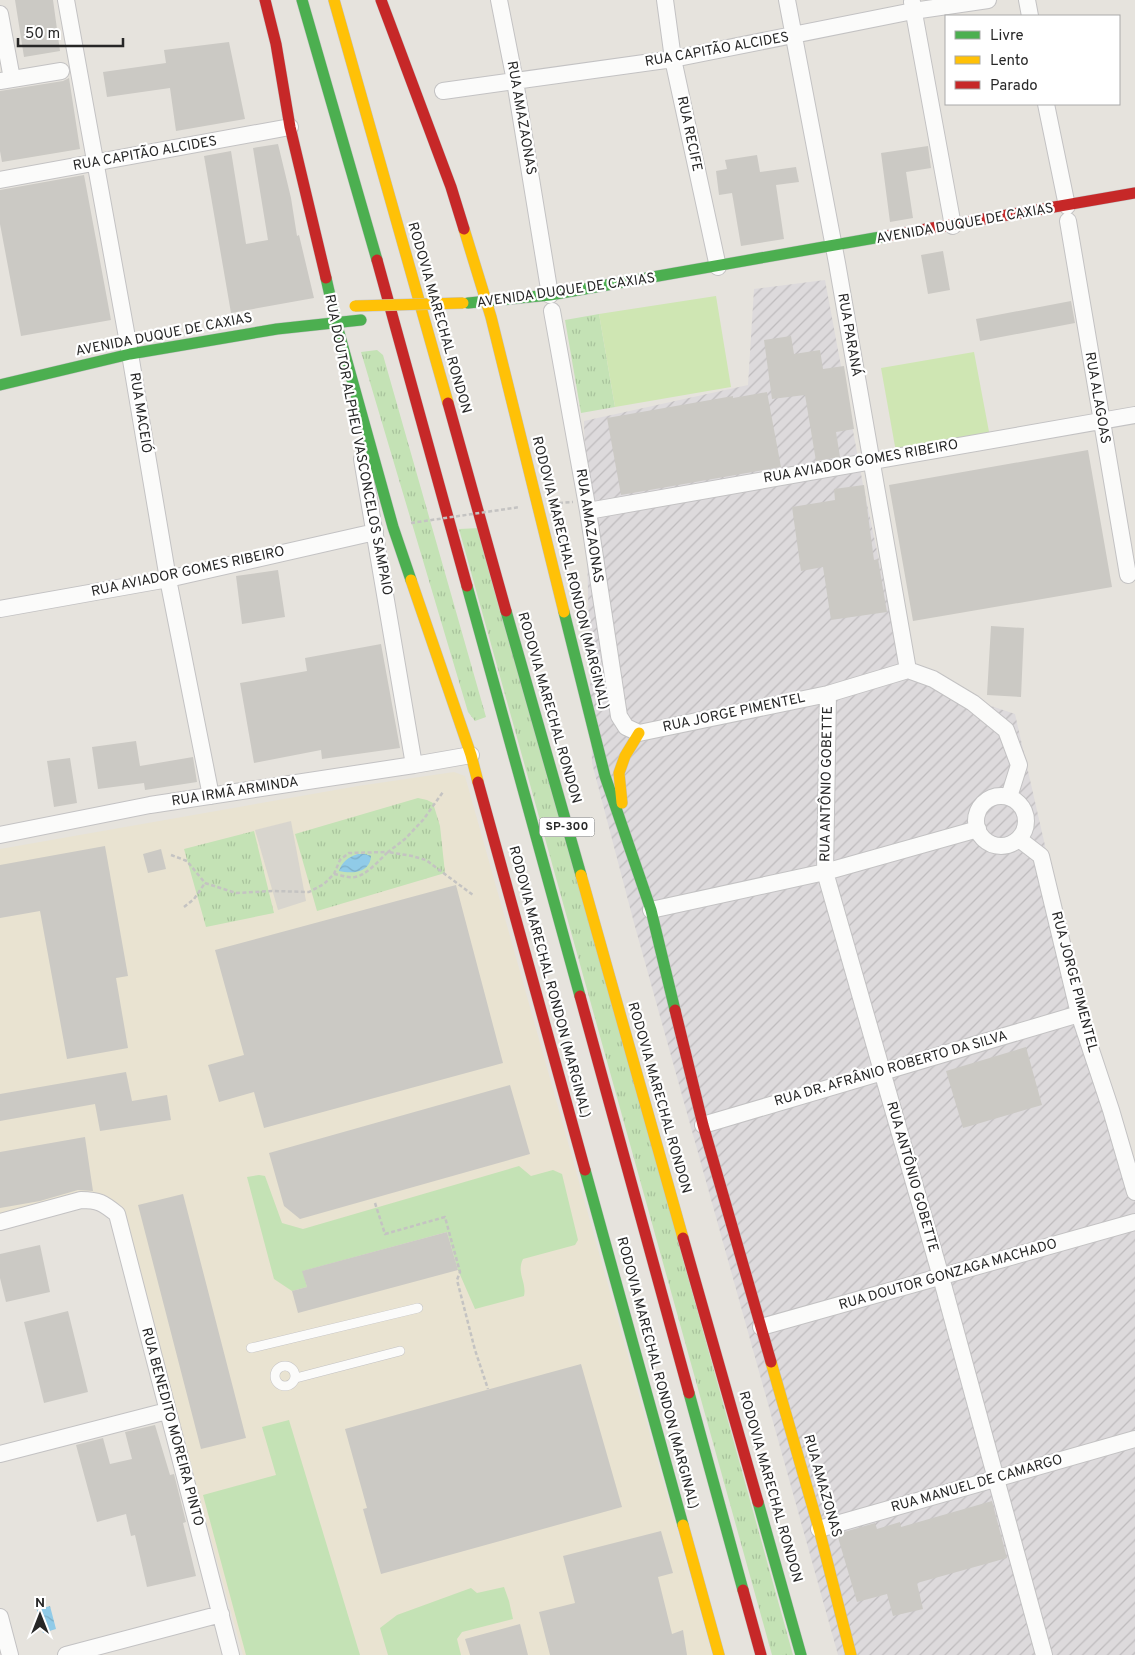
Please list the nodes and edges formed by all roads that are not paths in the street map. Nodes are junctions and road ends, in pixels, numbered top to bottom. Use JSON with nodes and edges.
{"nodes":[{"id":1,"x":66,"y":0,"type":"edge"},
{"id":2,"x":265,"y":0,"type":"edge"},
{"id":3,"x":302,"y":0,"type":"edge"},
{"id":4,"x":334,"y":0,"type":"edge"},
{"id":5,"x":381,"y":0,"type":"edge"},
{"id":6,"x":499,"y":0,"type":"edge"},
{"id":7,"x":665,"y":0,"type":"edge"},
{"id":8,"x":788,"y":0,"type":"edge"},
{"id":9,"x":988,"y":0,"type":"edge"},
{"id":10,"x":1027,"y":0,"type":"edge"},
{"id":11,"x":912,"y":5,"type":"edge"},
{"id":12,"x":1030,"y":15,"type":"edge"},
{"id":13,"x":1,"y":23,"type":"edge"},
{"id":14,"x":793,"y":36,"type":"junction"},
{"id":15,"x":673,"y":60,"type":"junction"},
{"id":16,"x":61,"y":71,"type":"dead end"},
{"id":17,"x":6,"y":80,"type":"edge"},
{"id":18,"x":515,"y":81,"type":"junction"},
{"id":19,"x":443,"y":91,"type":"dead end"},
{"id":20,"x":1046,"y":105,"type":"edge"},
{"id":21,"x":290,"y":127,"type":"junction"},
{"id":22,"x":95,"y":163,"type":"junction"},
{"id":23,"x":0,"y":180,"type":"edge"},
{"id":24,"x":1135,"y":193,"type":"edge"},
{"id":25,"x":1068,"y":217,"type":"junction"},
{"id":26,"x":952,"y":226,"type":"junction"},
{"id":27,"x":837,"y":258,"type":"junction"},
{"id":28,"x":718,"y":267,"type":"junction"},
{"id":29,"x":486,"y":302,"type":"junction"},
{"id":30,"x":552,"y":307,"type":"junction"},
{"id":31,"x":330,"y":312,"type":"junction"},
{"id":32,"x":437,"y":319,"type":"dead end"},
{"id":33,"x":128,"y":343,"type":"junction"},
{"id":34,"x":0,"y":385,"type":"edge"},
{"id":35,"x":1135,"y":415,"type":"edge"},
{"id":36,"x":1101,"y":421,"type":"junction"},
{"id":37,"x":870,"y":460,"type":"junction"},
{"id":38,"x":588,"y":511,"type":"junction"},
{"id":39,"x":375,"y":532,"type":"junction"},
{"id":40,"x":1128,"y":575,"type":"dead end"},
{"id":41,"x":168,"y":579,"type":"junction"},
{"id":42,"x":0,"y":609,"type":"edge"},
{"id":43,"x":908,"y":670,"type":"junction"},
{"id":44,"x":828,"y":694,"type":"junction"},
{"id":45,"x":639,"y":732,"type":"junction"},
{"id":46,"x":471,"y":755,"type":"junction"},
{"id":47,"x":414,"y":765,"type":"junction"},
{"id":48,"x":211,"y":796,"type":"junction"},
{"id":49,"x":1009,"y":797,"type":"junction"},
{"id":50,"x":978,"y":829,"type":"junction"},
{"id":51,"x":1,"y":831,"type":"edge"},
{"id":52,"x":624,"y":834,"type":"junction"},
{"id":53,"x":1019,"y":839,"type":"junction"},
{"id":54,"x":825,"y":872,"type":"junction"},
{"id":55,"x":651,"y":910,"type":"junction"},
{"id":56,"x":1079,"y":1014,"type":"junction"},
{"id":57,"x":882,"y":1072,"type":"junction"},
{"id":58,"x":702,"y":1125,"type":"junction"},
{"id":59,"x":1135,"y":1192,"type":"edge"},
{"id":60,"x":0,"y":1222,"type":"edge"},
{"id":61,"x":1135,"y":1222,"type":"edge"},
{"id":62,"x":941,"y":1277,"type":"junction"},
{"id":63,"x":418,"y":1308,"type":"dead end"},
{"id":64,"x":761,"y":1327,"type":"junction"},
{"id":65,"x":251,"y":1348,"type":"dead end"},
{"id":66,"x":400,"y":1351,"type":"dead end"},
{"id":67,"x":296,"y":1378,"type":"dead end"},
{"id":68,"x":167,"y":1411,"type":"junction"},
{"id":69,"x":1135,"y":1439,"type":"edge"},
{"id":70,"x":0,"y":1454,"type":"edge"},
{"id":71,"x":997,"y":1479,"type":"junction"},
{"id":72,"x":819,"y":1529,"type":"junction"},
{"id":73,"x":221,"y":1614,"type":"junction"},
{"id":74,"x":0,"y":1618,"type":"edge"},
{"id":75,"x":10,"y":1655,"type":"edge"},
{"id":76,"x":66,"y":1655,"type":"edge"},
{"id":77,"x":231,"y":1655,"type":"edge"},
{"id":78,"x":719,"y":1655,"type":"edge"},
{"id":79,"x":761,"y":1655,"type":"edge"},
{"id":80,"x":801,"y":1655,"type":"edge"},
{"id":81,"x":851,"y":1655,"type":"edge"},
{"id":82,"x":1044,"y":1655,"type":"edge"}],
"edges":[{"from":1,"to":22,"type":"street","name":"RUA MACEIÓ"},
{"from":2,"to":21,"type":"main road","name":"RUA DOUTOR ALPHEU VASCONCELOS SAMPAIO"},
{"from":3,"to":79,"type":"main road","number":"SP-300"},
{"from":4,"to":80,"type":"main road","name":"RODOVIA MARECHAL RONDON","number":"SP-300"},
{"from":5,"to":29,"type":"main road","name":"RODOVIA MARECHAL RONDON (MARGINAL)"},
{"from":6,"to":18,"type":"street","name":"RUA AMAZAONAS"},
{"from":7,"to":15,"type":"street","name":"RUA RECIFE"},
{"from":8,"to":14,"type":"street","name":"RUA PARANÁ"},
{"from":9,"to":11,"type":"street","name":"RUA CAPITÃO ALCIDES"},
{"from":10,"to":12,"type":"street"},
{"from":11,"to":14,"type":"street","name":"RUA CAPITÃO ALCIDES"},
{"from":11,"to":26,"type":"street"},
{"from":13,"to":17,"type":"street"},
{"from":14,"to":15,"type":"street","name":"RUA CAPITÃO ALCIDES"},
{"from":14,"to":27,"type":"street","name":"RUA PARANÁ"},
{"from":15,"to":18,"type":"street","name":"RUA CAPITÃO ALCIDES"},
{"from":15,"to":28,"type":"street","name":"RUA RECIFE"},
{"from":16,"to":17,"type":"street"},
{"from":18,"to":19,"type":"street","name":"RUA CAPITÃO ALCIDES"},
{"from":18,"to":30,"type":"street","name":"RUA AMAZAONAS"},
{"from":20,"to":25,"type":"street","name":"RUA ALAGOAS"},
{"from":21,"to":22,"type":"street","name":"RUA CAPITÃO ALCIDES"},
{"from":21,"to":31,"type":"main road","name":"RUA DOUTOR ALPHEU VASCONCELOS SAMPAIO"},
{"from":22,"to":23,"type":"street","name":"RUA CAPITÃO ALCIDES"},
{"from":22,"to":33,"type":"street","name":"RUA MACEIÓ"},
{"from":24,"to":25,"type":"main road","name":"AVENIDA DUQUE DE CAXIAS"},
{"from":25,"to":26,"type":"main road","name":"AVENIDA DUQUE DE CAXIAS"},
{"from":25,"to":36,"type":"street","name":"RUA ALAGOAS"},
{"from":26,"to":27,"type":"main road","name":"AVENIDA DUQUE DE CAXIAS"},
{"from":27,"to":28,"type":"main road","name":"AVENIDA DUQUE DE CAXIAS"},
{"from":27,"to":37,"type":"street","name":"RUA PARANÁ"},
{"from":28,"to":30,"type":"main road","name":"AVENIDA DUQUE DE CAXIAS"},
{"from":29,"to":30,"type":"main road","name":"AVENIDA DUQUE DE CAXIAS"},
{"from":29,"to":31,"type":"main road","name":"AVENIDA DUQUE DE CAXIAS","bridge":true},
{"from":29,"to":52,"type":"main road","name":"RODOVIA MARECHAL RONDON (MARGINAL)"},
{"from":30,"to":38,"type":"street","name":"RUA AMAZAONAS"},
{"from":31,"to":32,"type":"main road","name":"AVENIDA DUQUE DE CAXIAS"},
{"from":31,"to":33,"type":"main road","name":"AVENIDA DUQUE DE CAXIAS"},
{"from":31,"to":39,"type":"street","name":"RUA DOUTOR ALPHEU VASCONCELOS SAMPAIO"},
{"from":31,"to":46,"type":"main road","name":"RODOVIA MARECHAL RONDON (MARGINAL)"},
{"from":33,"to":34,"type":"main road","name":"AVENIDA DUQUE DE CAXIAS"},
{"from":33,"to":41,"type":"street","name":"RUA MACEIÓ"},
{"from":35,"to":36,"type":"street","name":"RUA AVIADOR GOMES RIBEIRO"},
{"from":36,"to":37,"type":"street","name":"RUA AVIADOR GOMES RIBEIRO"},
{"from":36,"to":40,"type":"street","name":"RUA ALAGOAS"},
{"from":37,"to":38,"type":"street","name":"RUA AVIADOR GOMES RIBEIRO"},
{"from":37,"to":43,"type":"street","name":"RUA PARANÁ"},
{"from":38,"to":45,"type":"street","name":"RUA AMAZAONAS"},
{"from":39,"to":41,"type":"street","name":"RUA AVIADOR GOMES RIBEIRO"},
{"from":39,"to":47,"type":"street","name":"RUA DOUTOR ALPHEU VASCONCELOS SAMPAIO"},
{"from":41,"to":42,"type":"street","name":"RUA AVIADOR GOMES RIBEIRO"},
{"from":41,"to":48,"type":"street","name":"RUA MACEIÓ"},
{"from":43,"to":44,"type":"street","name":"RUA JORGE PIMENTEL"},
{"from":43,"to":49,"type":"street"},
{"from":44,"to":45,"type":"street","name":"RUA JORGE PIMENTEL"},
{"from":44,"to":54,"type":"street","name":"RUA ANTÔNIO GOBETTE"},
{"from":45,"to":52,"type":"main road"},
{"from":46,"to":47,"type":"street","name":"RUA IRMÃ ARMINDA"},
{"from":46,"to":78,"type":"main road","name":"RODOVIA MARECHAL RONDON (MARGINAL)"},
{"from":47,"to":48,"type":"street","name":"RUA IRMÃ ARMINDA"},
{"from":48,"to":51,"type":"street","name":"RUA IRMÃ ARMINDA"},
{"from":49,"to":50,"type":"street"},
{"from":49,"to":53,"type":"street"},
{"from":50,"to":53,"type":"street"},
{"from":50,"to":54,"type":"street"},
{"from":52,"to":55,"type":"main road","name":"RODOVIA MARECHAL RONDON (MARGINAL)"},
{"from":53,"to":56,"type":"street","name":"RUA JORGE PIMENTEL"},
{"from":54,"to":55,"type":"street"},
{"from":54,"to":57,"type":"street","name":"RUA ANTÔNIO GOBETTE"},
{"from":55,"to":58,"type":"main road","name":"RODOVIA MARECHAL RONDON (MARGINAL)"},
{"from":56,"to":57,"type":"street","name":"RUA DR. AFRÂNIO ROBERTO DA SILVA"},
{"from":56,"to":59,"type":"street","name":"RUA JORGE PIMENTEL"},
{"from":57,"to":58,"type":"street","name":"RUA DR. AFRÂNIO ROBERTO DA SILVA"},
{"from":57,"to":62,"type":"street","name":"RUA ANTÔNIO GOBETTE"},
{"from":58,"to":64,"type":"main road","name":"RODOVIA MARECHAL RONDON (MARGINAL)"},
{"from":60,"to":68,"type":"street","name":"RUA BENEDITO MOREIRA PINTO"},
{"from":61,"to":62,"type":"street","name":"RUA DOUTOR GONZAGA MACHADO"},
{"from":62,"to":64,"type":"street","name":"RUA DOUTOR GONZAGA MACHADO"},
{"from":62,"to":71,"type":"street","name":"RUA ANTÔNIO GOBETTE"},
{"from":63,"to":65,"type":"lane"},
{"from":64,"to":72,"type":"main road","name":"RUA AMAZONAS"},
{"from":66,"to":67,"type":"lane"},
{"from":68,"to":70,"type":"street"},
{"from":68,"to":73,"type":"street","name":"RUA BENEDITO MOREIRA PINTO"},
{"from":69,"to":71,"type":"street","name":"RUA MANUEL DE CAMARGO"},
{"from":71,"to":72,"type":"street","name":"RUA MANUEL DE CAMARGO"},
{"from":71,"to":82,"type":"street","name":"RUA ANTÔNIO GOBETTE"},
{"from":72,"to":81,"type":"main road","name":"RUA AMAZONAS"},
{"from":73,"to":76,"type":"street"},
{"from":73,"to":77,"type":"street","name":"RUA BENEDITO MOREIRA PINTO"},
{"from":74,"to":75,"type":"street"}]}
